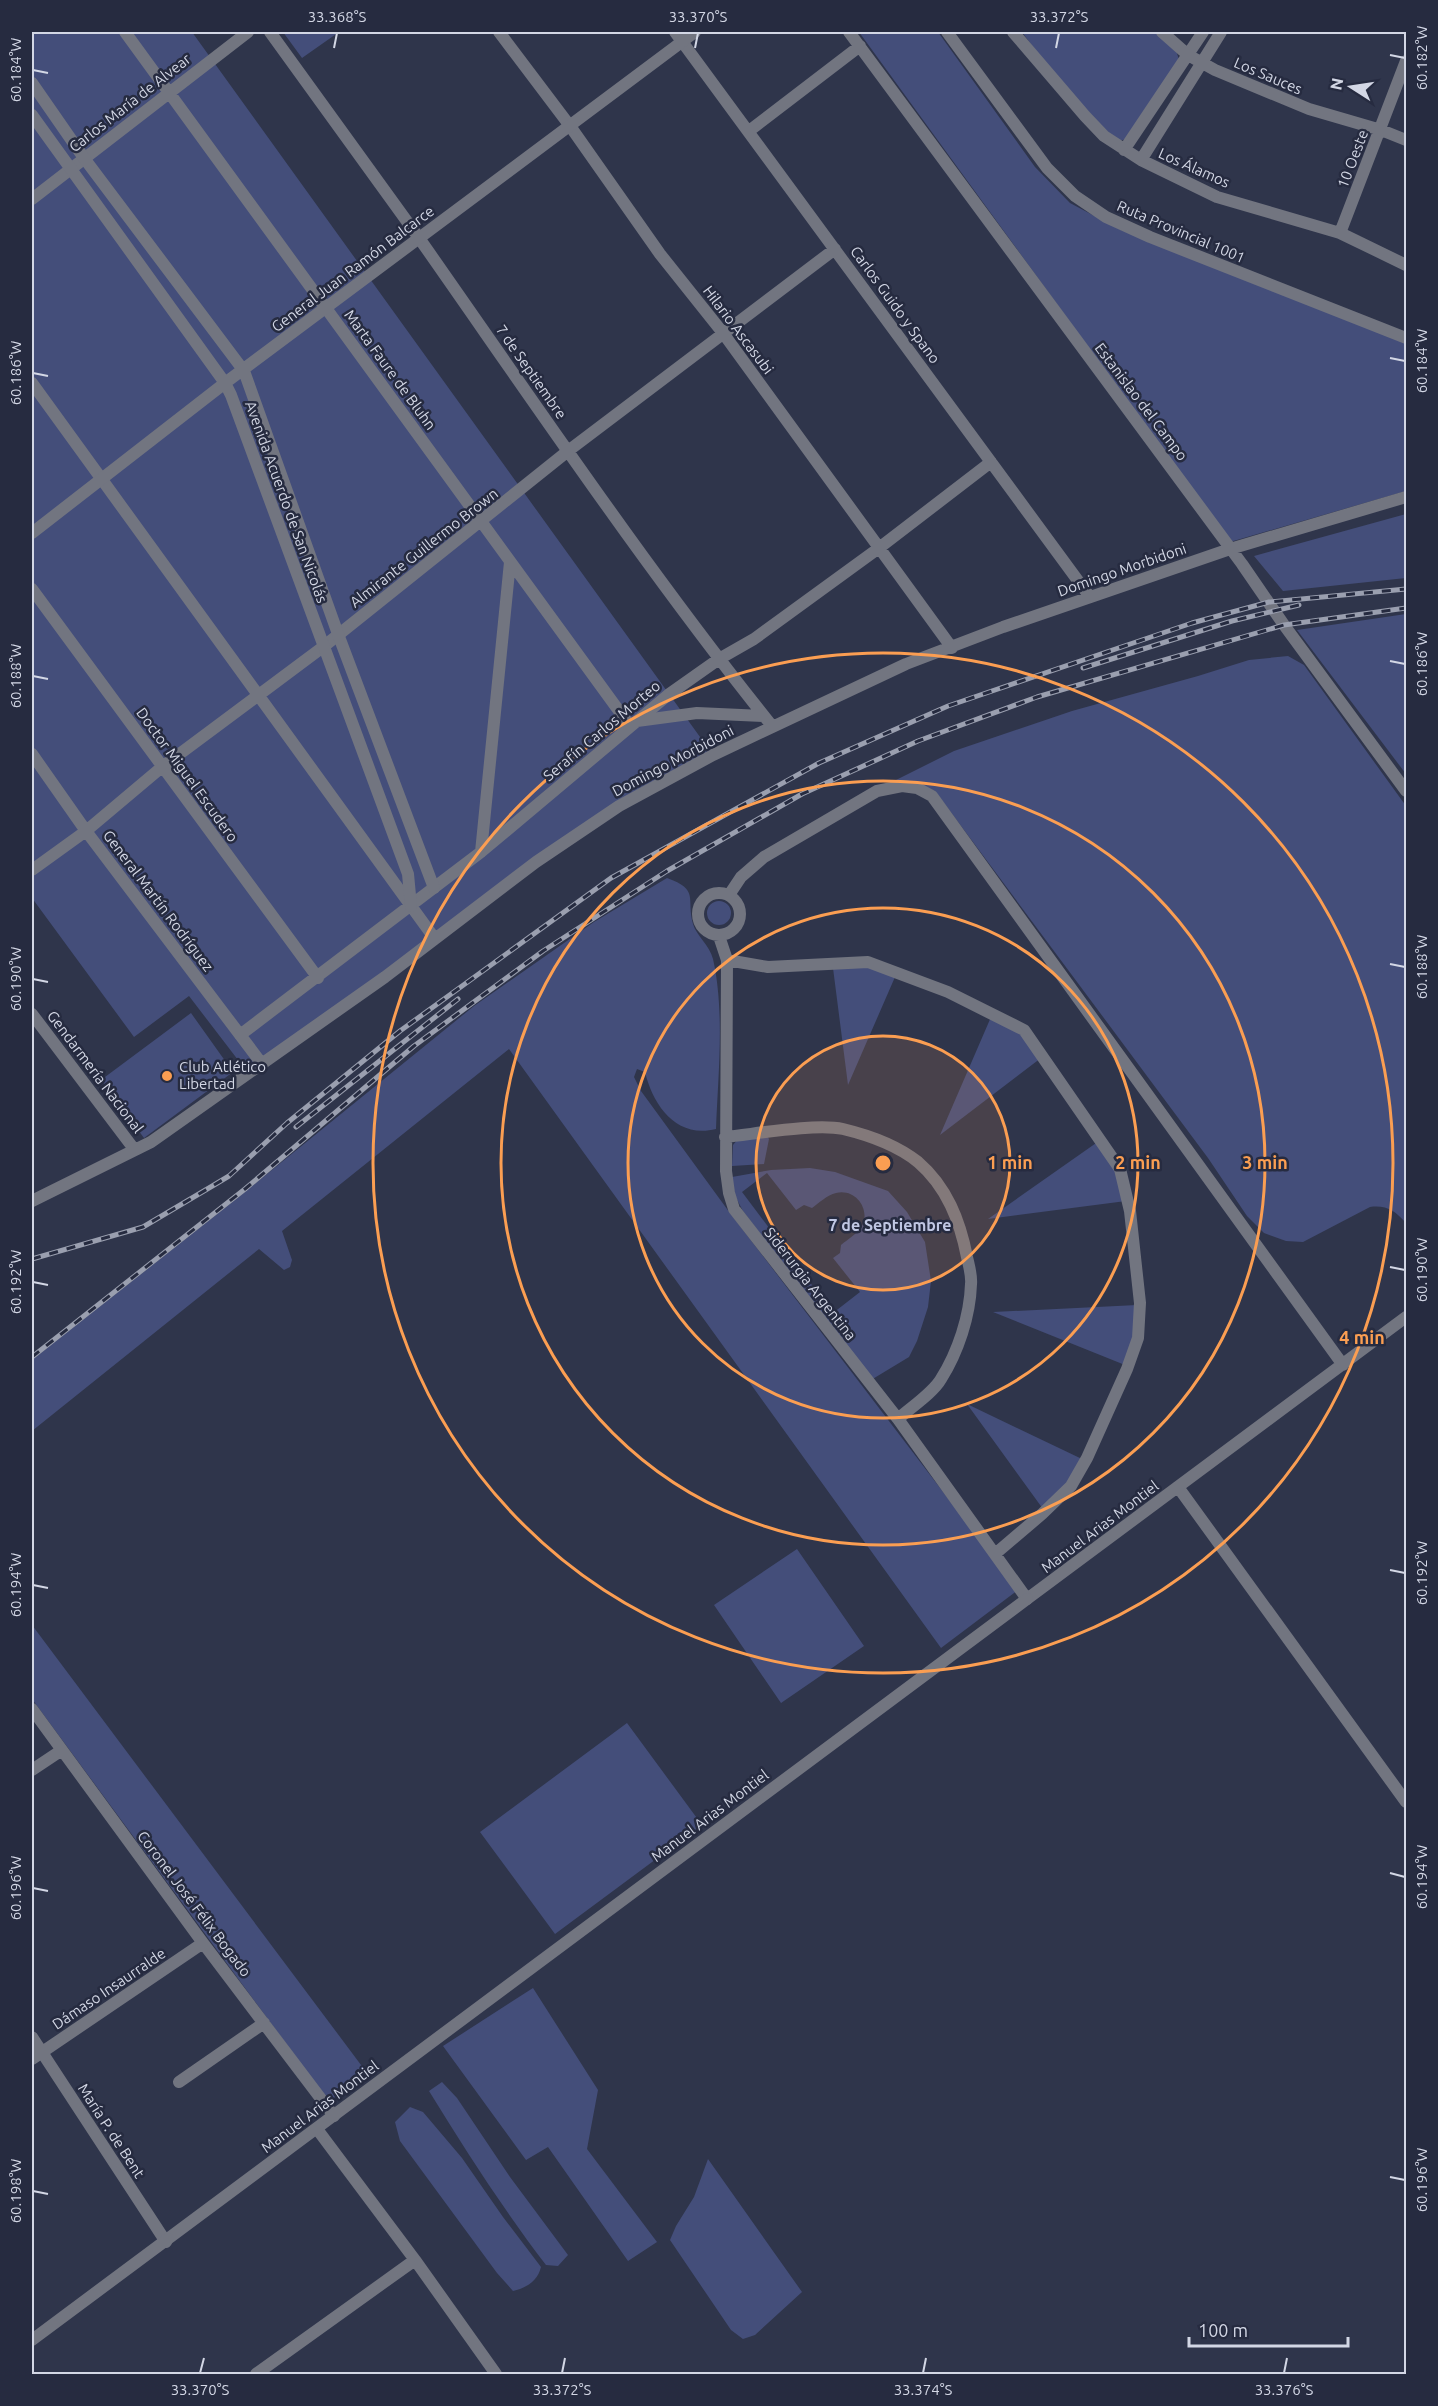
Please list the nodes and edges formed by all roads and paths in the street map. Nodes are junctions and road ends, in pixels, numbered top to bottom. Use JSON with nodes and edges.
{"nodes":[{"id":1,"x":125,"y":32,"type":"edge"},
{"id":2,"x":248,"y":32,"type":"edge"},
{"id":3,"x":270,"y":32,"type":"edge"},
{"id":4,"x":499,"y":32,"type":"edge"},
{"id":5,"x":695,"y":32,"type":"edge"},
{"id":6,"x":849,"y":32,"type":"edge"},
{"id":7,"x":947,"y":32,"type":"edge"},
{"id":8,"x":1014,"y":32,"type":"edge"},
{"id":9,"x":1162,"y":32,"type":"edge"},
{"id":10,"x":1203,"y":32,"type":"edge"},
{"id":11,"x":1221,"y":32,"type":"edge"},
{"id":12,"x":678,"y":36,"type":"edge"},
{"id":13,"x":860,"y":46,"type":"junction"},
{"id":14,"x":1188,"y":55,"type":"junction"},
{"id":15,"x":1407,"y":61,"type":"edge"},
{"id":16,"x":1202,"y":63,"type":"junction"},
{"id":17,"x":32,"y":83,"type":"edge"},
{"id":18,"x":170,"y":91,"type":"junction"},
{"id":19,"x":32,"y":115,"type":"edge"},
{"id":20,"x":570,"y":126,"type":"junction"},
{"id":21,"x":1381,"y":130,"type":"junction"},
{"id":22,"x":749,"y":131,"type":"junction"},
{"id":23,"x":1407,"y":140,"type":"edge"},
{"id":24,"x":1124,"y":150,"type":"junction"},
{"id":25,"x":84,"y":158,"type":"junction"},
{"id":26,"x":1141,"y":160,"type":"junction"},
{"id":27,"x":70,"y":169,"type":"junction"},
{"id":28,"x":32,"y":199,"type":"edge"},
{"id":29,"x":1341,"y":233,"type":"junction"},
{"id":30,"x":419,"y":238,"type":"junction"},
{"id":31,"x":835,"y":249,"type":"junction"},
{"id":32,"x":1407,"y":265,"type":"edge"},
{"id":33,"x":326,"y":307,"type":"junction"},
{"id":34,"x":723,"y":333,"type":"junction"},
{"id":35,"x":1407,"y":338,"type":"edge"},
{"id":36,"x":244,"y":371,"type":"junction"},
{"id":37,"x":32,"y":382,"type":"edge"},
{"id":38,"x":225,"y":383,"type":"junction"},
{"id":39,"x":568,"y":451,"type":"junction"},
{"id":40,"x":991,"y":462,"type":"junction"},
{"id":41,"x":103,"y":480,"type":"junction"},
{"id":42,"x":1407,"y":497,"type":"edge"},
{"id":43,"x":480,"y":522,"type":"junction"},
{"id":44,"x":32,"y":533,"type":"edge"},
{"id":45,"x":879,"y":548,"type":"junction"},
{"id":46,"x":1230,"y":549,"type":"junction"},
{"id":47,"x":510,"y":562,"type":"junction"},
{"id":48,"x":32,"y":589,"type":"edge"},
{"id":49,"x":1090,"y":597,"type":"junction"},
{"id":50,"x":338,"y":634,"type":"junction"},
{"id":51,"x":323,"y":646,"type":"junction"},
{"id":52,"x":952,"y":648,"type":"junction"},
{"id":53,"x":719,"y":659,"type":"junction"},
{"id":54,"x":257,"y":694,"type":"junction"},
{"id":55,"x":763,"y":716,"type":"junction"},
{"id":56,"x":633,"y":723,"type":"junction"},
{"id":57,"x":772,"y":726,"type":"junction"},
{"id":58,"x":32,"y":754,"type":"edge"},
{"id":59,"x":162,"y":767,"type":"junction"},
{"id":60,"x":1407,"y":791,"type":"edge"},
{"id":61,"x":86,"y":831,"type":"junction"},
{"id":62,"x":481,"y":852,"type":"junction"},
{"id":63,"x":32,"y":870,"type":"edge"},
{"id":64,"x":434,"y":888,"type":"junction"},
{"id":65,"x":729,"y":895,"type":"junction"},
{"id":66,"x":411,"y":906,"type":"junction"},
{"id":67,"x":719,"y":936,"type":"junction"},
{"id":68,"x":435,"y":939,"type":"junction"},
{"id":69,"x":727,"y":960,"type":"junction"},
{"id":70,"x":318,"y":978,"type":"junction"},
{"id":71,"x":32,"y":1014,"type":"edge"},
{"id":72,"x":240,"y":1035,"type":"junction"},
{"id":73,"x":262,"y":1064,"type":"junction"},
{"id":74,"x":725,"y":1137,"type":"junction"},
{"id":75,"x":134,"y":1149,"type":"junction"},
{"id":76,"x":32,"y":1201,"type":"edge"},
{"id":77,"x":1407,"y":1317,"type":"edge"},
{"id":78,"x":1343,"y":1365,"type":"junction"},
{"id":79,"x":898,"y":1419,"type":"junction"},
{"id":80,"x":1179,"y":1487,"type":"junction"},
{"id":81,"x":994,"y":1554,"type":"junction"},
{"id":82,"x":1027,"y":1599,"type":"junction"},
{"id":83,"x":32,"y":1709,"type":"edge"},
{"id":84,"x":62,"y":1750,"type":"junction"},
{"id":85,"x":32,"y":1770,"type":"edge"},
{"id":86,"x":1407,"y":1802,"type":"edge"},
{"id":87,"x":203,"y":1943,"type":"junction"},
{"id":88,"x":264,"y":2023,"type":"junction"},
{"id":89,"x":32,"y":2037,"type":"edge"},
{"id":90,"x":36,"y":2056,"type":"edge"},
{"id":91,"x":179,"y":2082,"type":"dead end"},
{"id":92,"x":334,"y":2116,"type":"junction"},
{"id":93,"x":317,"y":2129,"type":"junction"},
{"id":94,"x":166,"y":2242,"type":"junction"},
{"id":95,"x":415,"y":2260,"type":"junction"},
{"id":96,"x":32,"y":2340,"type":"edge"},
{"id":97,"x":256,"y":2374,"type":"edge"},
{"id":98,"x":496,"y":2374,"type":"edge"}],
"edges":[{"from":1,"to":18,"type":"street","name":"Marta Faure de Bluhn"},
{"from":2,"to":18,"type":"street","name":"Carlos María de Alvear"},
{"from":3,"to":30,"type":"street","name":"7 de Septiembre"},
{"from":4,"to":20,"type":"street","name":"Hilario Ascasubi"},
{"from":5,"to":12,"type":"street","name":"General Juan Ramón Balcarce"},
{"from":6,"to":13,"type":"street","name":"Estanislao del Campo"},
{"from":7,"to":35,"type":"street","name":"Ruta Provincial 1001"},
{"from":8,"to":24,"type":"street","name":"Los Álamos"},
{"from":9,"to":14,"type":"street","name":"Los Sauces"},
{"from":10,"to":14,"type":"street"},
{"from":11,"to":16,"type":"street"},
{"from":12,"to":20,"type":"street","name":"General Juan Ramón Balcarce"},
{"from":12,"to":22,"type":"street","name":"Carlos Guido y Spano"},
{"from":13,"to":22,"type":"street"},
{"from":13,"to":46,"type":"street","name":"Estanislao del Campo"},
{"from":14,"to":16,"type":"street","name":"Los Sauces"},
{"from":14,"to":24,"type":"street"},
{"from":15,"to":21,"type":"street","name":"10 Oeste"},
{"from":16,"to":21,"type":"street","name":"Los Sauces"},
{"from":16,"to":26,"type":"street"},
{"from":17,"to":25,"type":"street","name":"Avenida Acuerdo de San Nicolás"},
{"from":18,"to":25,"type":"street","name":"Carlos María de Alvear"},
{"from":18,"to":33,"type":"street","name":"Marta Faure de Bluhn"},
{"from":19,"to":27,"type":"street","name":"Avenida Acuerdo de San Nicolás"},
{"from":20,"to":30,"type":"street","name":"General Juan Ramón Balcarce"},
{"from":20,"to":34,"type":"street","name":"Hilario Ascasubi"},
{"from":21,"to":23,"type":"street","name":"Los Sauces"},
{"from":21,"to":29,"type":"street","name":"10 Oeste"},
{"from":22,"to":31,"type":"street","name":"Carlos Guido y Spano"},
{"from":24,"to":26,"type":"street","name":"Los Álamos"},
{"from":25,"to":27,"type":"street","name":"Carlos María de Alvear"},
{"from":25,"to":36,"type":"street","name":"Avenida Acuerdo de San Nicolás"},
{"from":26,"to":29,"type":"street","name":"Los Álamos"},
{"from":27,"to":28,"type":"street","name":"Carlos María de Alvear"},
{"from":27,"to":38,"type":"street","name":"Avenida Acuerdo de San Nicolás"},
{"from":29,"to":32,"type":"street","name":"Los Álamos"},
{"from":30,"to":33,"type":"street","name":"General Juan Ramón Balcarce"},
{"from":30,"to":39,"type":"street","name":"7 de Septiembre"},
{"from":31,"to":34,"type":"street","name":"Almirante Guillermo Brown"},
{"from":31,"to":40,"type":"street","name":"Carlos Guido y Spano"},
{"from":33,"to":36,"type":"street","name":"General Juan Ramón Balcarce"},
{"from":33,"to":43,"type":"street","name":"Marta Faure de Bluhn"},
{"from":34,"to":39,"type":"street","name":"Almirante Guillermo Brown"},
{"from":34,"to":45,"type":"street","name":"Hilario Ascasubi"},
{"from":36,"to":38,"type":"street","name":"General Juan Ramón Balcarce"},
{"from":36,"to":50,"type":"street","name":"Avenida Acuerdo de San Nicolás"},
{"from":37,"to":41,"type":"street"},
{"from":38,"to":41,"type":"street","name":"General Juan Ramón Balcarce"},
{"from":38,"to":51,"type":"street","name":"Avenida Acuerdo de San Nicolás"},
{"from":39,"to":43,"type":"street","name":"Almirante Guillermo Brown"},
{"from":39,"to":53,"type":"street","name":"7 de Septiembre"},
{"from":40,"to":45,"type":"street","name":"Serafín Carlos Morteo"},
{"from":40,"to":49,"type":"street","name":"Carlos Guido y Spano"},
{"from":41,"to":44,"type":"street","name":"General Juan Ramón Balcarce"},
{"from":41,"to":54,"type":"street"},
{"from":42,"to":46,"type":"street","name":"Domingo Morbidoni"},
{"from":43,"to":47,"type":"street","name":"Marta Faure de Bluhn"},
{"from":43,"to":50,"type":"street","name":"Almirante Guillermo Brown"},
{"from":45,"to":52,"type":"street","name":"Hilario Ascasubi"},
{"from":45,"to":53,"type":"street","name":"Serafín Carlos Morteo"},
{"from":46,"to":49,"type":"street","name":"Domingo Morbidoni"},
{"from":46,"to":60,"type":"street","name":"Estanislao del Campo"},
{"from":47,"to":56,"type":"street","name":"Marta Faure de Bluhn"},
{"from":47,"to":62,"type":"street"},
{"from":48,"to":59,"type":"street","name":"Doctor Miguel Escudero"},
{"from":49,"to":52,"type":"street","name":"Domingo Morbidoni"},
{"from":50,"to":51,"type":"street","name":"Almirante Guillermo Brown"},
{"from":50,"to":64,"type":"street","name":"Avenida Acuerdo de San Nicolás"},
{"from":51,"to":54,"type":"street","name":"Almirante Guillermo Brown"},
{"from":51,"to":66,"type":"street","name":"Avenida Acuerdo de San Nicolás"},
{"from":52,"to":57,"type":"street","name":"Domingo Morbidoni"},
{"from":53,"to":55,"type":"street","name":"7 de Septiembre"},
{"from":53,"to":56,"type":"street","name":"Serafín Carlos Morteo"},
{"from":54,"to":59,"type":"street","name":"Almirante Guillermo Brown"},
{"from":54,"to":66,"type":"street"},
{"from":55,"to":56,"type":"street"},
{"from":55,"to":57,"type":"street","name":"7 de Septiembre"},
{"from":56,"to":62,"type":"street","name":"Serafín Carlos Morteo"},
{"from":57,"to":68,"type":"street","name":"Domingo Morbidoni"},
{"from":58,"to":61,"type":"street","name":"General Martín Rodríguez"},
{"from":59,"to":61,"type":"street","name":"Almirante Guillermo Brown"},
{"from":59,"to":70,"type":"street","name":"Doctor Miguel Escudero"},
{"from":61,"to":63,"type":"street","name":"Almirante Guillermo Brown"},
{"from":61,"to":72,"type":"street","name":"General Martín Rodríguez"},
{"from":62,"to":64,"type":"street","name":"Serafín Carlos Morteo"},
{"from":64,"to":66,"type":"street","name":"Serafín Carlos Morteo"},
{"from":65,"to":67,"type":"street"},
{"from":65,"to":67,"type":"street"},
{"from":65,"to":78,"type":"street"},
{"from":66,"to":68,"type":"street"},
{"from":66,"to":70,"type":"street","name":"Serafín Carlos Morteo"},
{"from":67,"to":69,"type":"street","name":"Siderurgia Argentina"},
{"from":68,"to":73,"type":"street","name":"Domingo Morbidoni"},
{"from":69,"to":74,"type":"street","name":"Siderurgia Argentina"},
{"from":69,"to":81,"type":"street"},
{"from":70,"to":72,"type":"street","name":"Serafín Carlos Morteo"},
{"from":71,"to":75,"type":"street","name":"Gendarmería Nacional"},
{"from":72,"to":73,"type":"street","name":"General Martín Rodríguez"},
{"from":73,"to":75,"type":"street","name":"Domingo Morbidoni"},
{"from":74,"to":79,"type":"street","name":"Siderurgia Argentina"},
{"from":74,"to":79,"type":"street"},
{"from":75,"to":76,"type":"street","name":"Domingo Morbidoni"},
{"from":77,"to":78,"type":"street","name":"Manuel Arias Montiel"},
{"from":78,"to":80,"type":"street","name":"Manuel Arias Montiel"},
{"from":79,"to":81,"type":"street","name":"Siderurgia Argentina"},
{"from":80,"to":82,"type":"street","name":"Manuel Arias Montiel"},
{"from":80,"to":86,"type":"street"},
{"from":81,"to":82,"type":"street","name":"Siderurgia Argentina"},
{"from":82,"to":92,"type":"street","name":"Manuel Arias Montiel"},
{"from":83,"to":84,"type":"street","name":"Coronel José Félix Bogado"},
{"from":84,"to":85,"type":"street"},
{"from":84,"to":87,"type":"street","name":"Coronel José Félix Bogado"},
{"from":87,"to":88,"type":"street","name":"Coronel José Félix Bogado"},
{"from":87,"to":90,"type":"street","name":"Dámaso Insaurralde"},
{"from":88,"to":91,"type":"street"},
{"from":88,"to":92,"type":"street","name":"Coronel José Félix Bogado"},
{"from":89,"to":90,"type":"street","name":"María P. de Bent"},
{"from":90,"to":94,"type":"street","name":"María P. de Bent"},
{"from":92,"to":93,"type":"street","name":"Manuel Arias Montiel"},
{"from":93,"to":94,"type":"street","name":"Manuel Arias Montiel"},
{"from":93,"to":95,"type":"street"},
{"from":94,"to":96,"type":"street","name":"Manuel Arias Montiel"},
{"from":95,"to":97,"type":"street"},
{"from":95,"to":98,"type":"street"}]}
